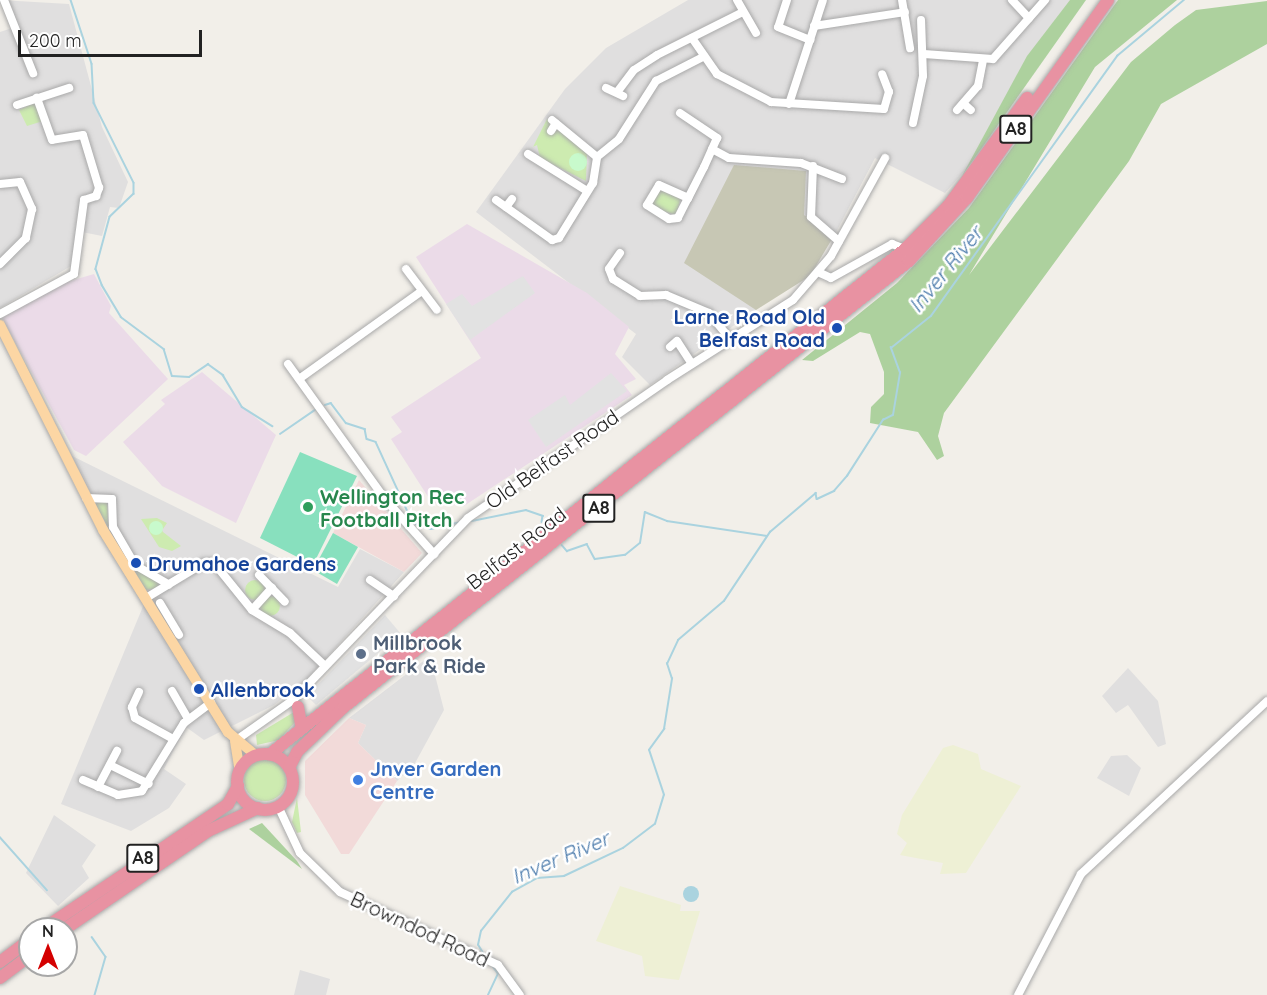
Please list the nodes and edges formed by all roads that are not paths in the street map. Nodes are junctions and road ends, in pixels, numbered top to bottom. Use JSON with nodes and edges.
{"nodes":[{"id":1,"x":4,"y":0,"type":"edge"},
{"id":2,"x":736,"y":0,"type":"edge"},
{"id":3,"x":787,"y":0,"type":"edge"},
{"id":4,"x":823,"y":0,"type":"edge"},
{"id":5,"x":902,"y":0,"type":"edge"},
{"id":6,"x":1012,"y":0,"type":"edge"},
{"id":7,"x":1044,"y":0,"type":"edge"},
{"id":8,"x":1097,"y":0,"type":"edge"},
{"id":9,"x":1108,"y":0,"type":"edge"},
{"id":10,"x":743,"y":12,"type":"junction"},
{"id":11,"x":905,"y":12,"type":"junction"},
{"id":12,"x":1029,"y":18,"type":"junction"},
{"id":13,"x":921,"y":20,"type":"dead end"},
{"id":14,"x":814,"y":26,"type":"junction"},
{"id":15,"x":756,"y":33,"type":"dead end"},
{"id":16,"x":692,"y":38,"type":"junction"},
{"id":17,"x":810,"y":40,"type":"junction"},
{"id":18,"x":910,"y":48,"type":"dead end"},
{"id":19,"x":924,"y":54,"type":"junction"},
{"id":20,"x":701,"y":58,"type":"junction"},
{"id":21,"x":982,"y":61,"type":"junction"},
{"id":22,"x":33,"y":73,"type":"dead end"},
{"id":23,"x":882,"y":73,"type":"dead end"},
{"id":24,"x":69,"y":87,"type":"dead end"},
{"id":25,"x":606,"y":88,"type":"dead end"},
{"id":26,"x":37,"y":98,"type":"junction"},
{"id":27,"x":789,"y":104,"type":"junction"},
{"id":28,"x":16,"y":105,"type":"dead end"},
{"id":29,"x":971,"y":110,"type":"dead end"},
{"id":30,"x":681,"y":117,"type":"dead end"},
{"id":31,"x":916,"y":120,"type":"dead end"},
{"id":32,"x":551,"y":131,"type":"dead end"},
{"id":33,"x":712,"y":149,"type":"junction"},
{"id":34,"x":532,"y":154,"type":"dead end"},
{"id":35,"x":597,"y":157,"type":"junction"},
{"id":36,"x":885,"y":158,"type":"dead end"},
{"id":37,"x":813,"y":166,"type":"junction"},
{"id":38,"x":840,"y":175,"type":"dead end"},
{"id":39,"x":0,"y":184,"type":"edge"},
{"id":40,"x":587,"y":191,"type":"junction"},
{"id":41,"x":688,"y":198,"type":"junction"},
{"id":42,"x":496,"y":200,"type":"dead end"},
{"id":43,"x":839,"y":242,"type":"junction"},
{"id":44,"x":911,"y":251,"type":"junction"},
{"id":45,"x":620,"y":253,"type":"dead end"},
{"id":46,"x":0,"y":264,"type":"edge"},
{"id":47,"x":406,"y":269,"type":"dead end"},
{"id":48,"x":818,"y":272,"type":"junction"},
{"id":49,"x":422,"y":291,"type":"junction"},
{"id":50,"x":437,"y":310,"type":"dead end"},
{"id":51,"x":0,"y":314,"type":"edge"},
{"id":52,"x":0,"y":325,"type":"edge"},
{"id":53,"x":731,"y":340,"type":"junction"},
{"id":54,"x":670,"y":347,"type":"dead end"},
{"id":55,"x":288,"y":364,"type":"dead end"},
{"id":56,"x":692,"y":364,"type":"junction"},
{"id":57,"x":299,"y":380,"type":"junction"},
{"id":58,"x":86,"y":498,"type":"junction"},
{"id":59,"x":434,"y":554,"type":"junction"},
{"id":60,"x":259,"y":575,"type":"dead end"},
{"id":61,"x":370,"y":580,"type":"dead end"},
{"id":62,"x":169,"y":585,"type":"junction"},
{"id":63,"x":272,"y":588,"type":"junction"},
{"id":64,"x":394,"y":596,"type":"junction"},
{"id":65,"x":146,"y":598,"type":"junction"},
{"id":66,"x":285,"y":602,"type":"dead end"},
{"id":67,"x":160,"y":603,"type":"dead end"},
{"id":68,"x":252,"y":610,"type":"junction"},
{"id":69,"x":174,"y":633,"type":"junction"},
{"id":70,"x":325,"y":666,"type":"junction"},
{"id":71,"x":139,"y":692,"type":"dead end"},
{"id":72,"x":172,"y":697,"type":"dead end"},
{"id":73,"x":1267,"y":701,"type":"edge"},
{"id":74,"x":211,"y":703,"type":"junction"},
{"id":75,"x":296,"y":704,"type":"junction"},
{"id":76,"x":188,"y":719,"type":"junction"},
{"id":77,"x":302,"y":729,"type":"junction"},
{"id":78,"x":173,"y":740,"type":"junction"},
{"id":79,"x":235,"y":741,"type":"junction"},
{"id":80,"x":117,"y":751,"type":"dead end"},
{"id":81,"x":270,"y":754,"type":"junction"},
{"id":82,"x":255,"y":755,"type":"junction"},
{"id":83,"x":110,"y":765,"type":"junction"},
{"id":84,"x":289,"y":768,"type":"junction"},
{"id":85,"x":240,"y":771,"type":"junction"},
{"id":86,"x":83,"y":780,"type":"dead end"},
{"id":87,"x":149,"y":784,"type":"junction"},
{"id":88,"x":238,"y":786,"type":"junction"},
{"id":89,"x":98,"y":788,"type":"junction"},
{"id":90,"x":278,"y":806,"type":"junction"},
{"id":91,"x":258,"y":808,"type":"junction"},
{"id":92,"x":61,"y":917,"type":"edge"},
{"id":93,"x":78,"y":920,"type":"edge"},
{"id":94,"x":18,"y":948,"type":"edge"},
{"id":95,"x":0,"y":962,"type":"edge"},
{"id":96,"x":18,"y":964,"type":"edge"},
{"id":97,"x":0,"y":978,"type":"edge"},
{"id":98,"x":520,"y":995,"type":"edge"},
{"id":99,"x":1018,"y":995,"type":"edge"}],
"edges":[{"from":1,"to":22,"type":"street"},
{"from":2,"to":10,"type":"street"},
{"from":3,"to":17,"type":"street"},
{"from":4,"to":14,"type":"street"},
{"from":5,"to":11,"type":"street"},
{"from":6,"to":12,"type":"street"},
{"from":7,"to":12,"type":"street"},
{"from":8,"to":44,"type":"highway","number":"A8"},
{"from":9,"to":44,"type":"highway","number":"A8"},
{"from":10,"to":15,"type":"street"},
{"from":10,"to":16,"type":"street"},
{"from":11,"to":14,"type":"street"},
{"from":11,"to":18,"type":"street"},
{"from":12,"to":21,"type":"street"},
{"from":13,"to":19,"type":"street"},
{"from":14,"to":17,"type":"street"},
{"from":16,"to":20,"type":"street"},
{"from":16,"to":25,"type":"street"},
{"from":17,"to":27,"type":"street"},
{"from":19,"to":21,"type":"street"},
{"from":19,"to":31,"type":"street"},
{"from":20,"to":27,"type":"street"},
{"from":20,"to":35,"type":"street"},
{"from":21,"to":29,"type":"street"},
{"from":23,"to":27,"type":"street"},
{"from":24,"to":26,"type":"street"},
{"from":26,"to":28,"type":"street"},
{"from":26,"to":51,"type":"street"},
{"from":30,"to":33,"type":"street"},
{"from":32,"to":35,"type":"street"},
{"from":33,"to":37,"type":"street"},
{"from":33,"to":41,"type":"street"},
{"from":34,"to":40,"type":"street"},
{"from":35,"to":40,"type":"street"},
{"from":36,"to":43,"type":"street","name":"Old Belfast Road"},
{"from":37,"to":38,"type":"street"},
{"from":37,"to":43,"type":"street"},
{"from":39,"to":46,"type":"street"},
{"from":40,"to":42,"type":"street"},
{"from":41,"to":41,"type":"street"},
{"from":43,"to":48,"type":"street","name":"Old Belfast Road"},
{"from":44,"to":48,"type":"street"},
{"from":44,"to":77,"type":"highway","name":"Belfast Road","number":"A8"},
{"from":44,"to":84,"type":"highway","name":"Belfast Road","number":"A8"},
{"from":45,"to":53,"type":"street"},
{"from":47,"to":49,"type":"street"},
{"from":48,"to":53,"type":"street","name":"Old Belfast Road"},
{"from":49,"to":50,"type":"street"},
{"from":49,"to":57,"type":"street"},
{"from":52,"to":58,"type":"main road"},
{"from":53,"to":56,"type":"street","name":"Old Belfast Road"},
{"from":54,"to":56,"type":"street"},
{"from":55,"to":57,"type":"street"},
{"from":56,"to":59,"type":"street","name":"Old Belfast Road"},
{"from":57,"to":59,"type":"street"},
{"from":58,"to":62,"type":"street"},
{"from":58,"to":65,"type":"main road"},
{"from":59,"to":64,"type":"street","name":"Old Belfast Road"},
{"from":60,"to":63,"type":"street"},
{"from":61,"to":64,"type":"street"},
{"from":62,"to":65,"type":"street"},
{"from":62,"to":68,"type":"street"},
{"from":63,"to":66,"type":"street"},
{"from":63,"to":68,"type":"street"},
{"from":64,"to":70,"type":"street","name":"Old Belfast Road"},
{"from":65,"to":69,"type":"main road"},
{"from":67,"to":69,"type":"street"},
{"from":68,"to":70,"type":"street"},
{"from":69,"to":74,"type":"main road"},
{"from":70,"to":75,"type":"street","name":"Old Belfast Road"},
{"from":71,"to":78,"type":"street"},
{"from":72,"to":76,"type":"street"},
{"from":73,"to":99,"type":"street"},
{"from":74,"to":76,"type":"street"},
{"from":74,"to":79,"type":"main road"},
{"from":75,"to":77,"type":"highway"},
{"from":75,"to":79,"type":"street","name":"Old Belfast Road"},
{"from":76,"to":78,"type":"street"},
{"from":77,"to":81,"type":"highway","name":"Belfast Road","number":"A8"},
{"from":78,"to":87,"type":"street"},
{"from":79,"to":82,"type":"main road"},
{"from":79,"to":85,"type":"main road"},
{"from":80,"to":83,"type":"street"},
{"from":81,"to":82,"type":"highway"},
{"from":81,"to":84,"type":"highway"},
{"from":82,"to":85,"type":"highway"},
{"from":83,"to":87,"type":"street"},
{"from":83,"to":89,"type":"street"},
{"from":84,"to":90,"type":"highway","number":"A8"},
{"from":85,"to":88,"type":"highway","number":"A8"},
{"from":86,"to":89,"type":"street"},
{"from":87,"to":89,"type":"street"},
{"from":88,"to":91,"type":"highway"},
{"from":88,"to":92,"type":"highway","number":"A8"},
{"from":90,"to":91,"type":"highway","number":"A8"},
{"from":90,"to":98,"type":"street","name":"Browndod Road"},
{"from":91,"to":93,"type":"highway","number":"A8"},
{"from":94,"to":95,"type":"highway"},
{"from":96,"to":97,"type":"highway"}]}
